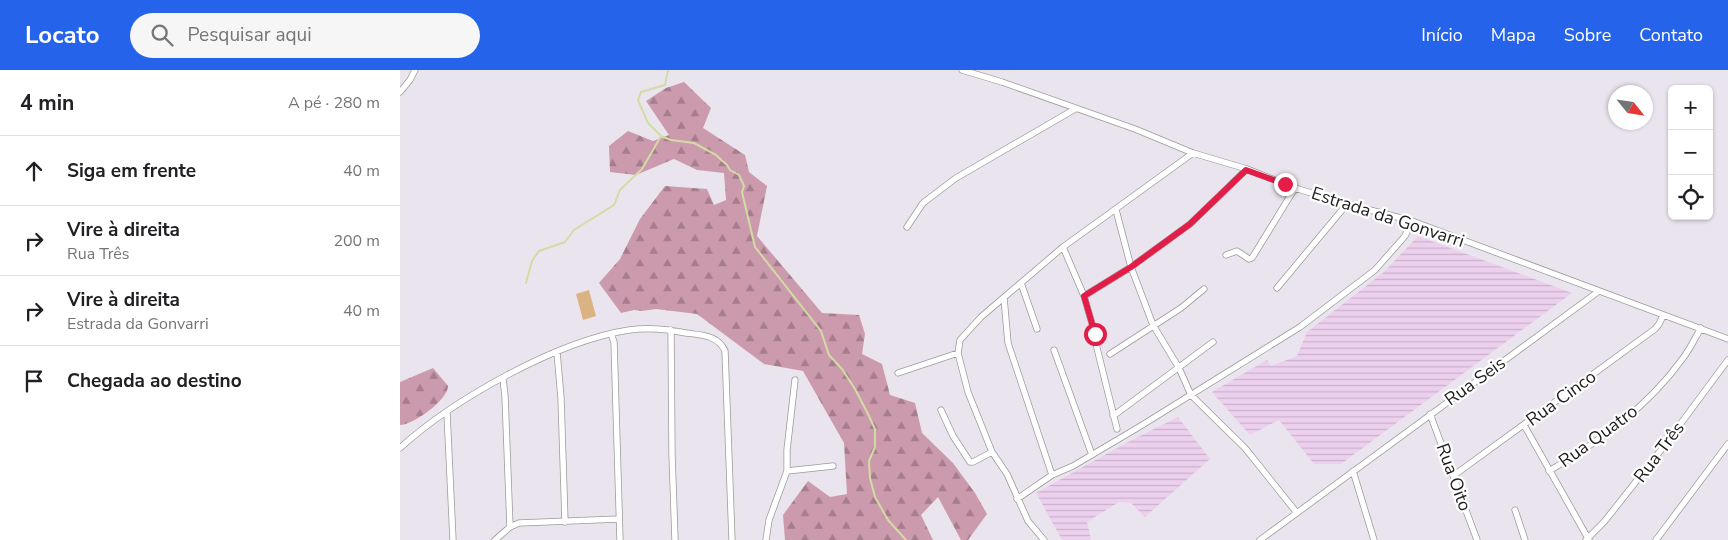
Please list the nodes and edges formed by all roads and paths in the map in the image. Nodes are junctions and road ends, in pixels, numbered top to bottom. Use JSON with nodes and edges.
{"nodes":[{"id":1,"x":415,"y":70,"type":"edge"},
{"id":2,"x":962,"y":70,"type":"edge"},
{"id":3,"x":400,"y":92,"type":"edge"},
{"id":4,"x":1075,"y":109,"type":"junction"},
{"id":5,"x":1193,"y":153,"type":"junction"},
{"id":6,"x":1246,"y":170,"type":"junction"},
{"id":7,"x":1295,"y":188,"type":"junction"},
{"id":8,"x":1347,"y":204,"type":"junction"},
{"id":9,"x":1116,"y":210,"type":"junction"},
{"id":10,"x":1412,"y":221,"type":"junction"},
{"id":11,"x":907,"y":227,"type":"dead end"},
{"id":12,"x":1063,"y":247,"type":"junction"},
{"id":13,"x":1226,"y":255,"type":"dead end"},
{"id":14,"x":1131,"y":267,"type":"junction"},
{"id":15,"x":1021,"y":283,"type":"junction"},
{"id":16,"x":1277,"y":288,"type":"dead end"},
{"id":17,"x":1204,"y":289,"type":"dead end"},
{"id":18,"x":1599,"y":292,"type":"junction"},
{"id":19,"x":1084,"y":296,"type":"junction"},
{"id":20,"x":1004,"y":298,"type":"junction"},
{"id":21,"x":1663,"y":316,"type":"junction"},
{"id":22,"x":1154,"y":325,"type":"junction"},
{"id":23,"x":1700,"y":328,"type":"junction"},
{"id":24,"x":1037,"y":329,"type":"dead end"},
{"id":25,"x":671,"y":330,"type":"junction"},
{"id":26,"x":611,"y":334,"type":"junction"},
{"id":27,"x":1728,"y":339,"type":"edge"},
{"id":28,"x":1213,"y":342,"type":"dead end"},
{"id":29,"x":1054,"y":350,"type":"dead end"},
{"id":30,"x":557,"y":352,"type":"junction"},
{"id":31,"x":958,"y":353,"type":"junction"},
{"id":32,"x":1110,"y":354,"type":"dead end"},
{"id":33,"x":1728,"y":360,"type":"edge"},
{"id":34,"x":1179,"y":368,"type":"junction"},
{"id":35,"x":898,"y":373,"type":"dead end"},
{"id":36,"x":503,"y":379,"type":"junction"},
{"id":37,"x":795,"y":380,"type":"dead end"},
{"id":38,"x":1191,"y":395,"type":"junction"},
{"id":39,"x":941,"y":410,"type":"dead end"},
{"id":40,"x":447,"y":413,"type":"junction"},
{"id":41,"x":1430,"y":414,"type":"junction"},
{"id":42,"x":1114,"y":416,"type":"junction"},
{"id":43,"x":1524,"y":425,"type":"junction"},
{"id":44,"x":1117,"y":429,"type":"dead end"},
{"id":45,"x":1728,"y":444,"type":"edge"},
{"id":46,"x":400,"y":448,"type":"edge"},
{"id":47,"x":992,"y":452,"type":"junction"},
{"id":48,"x":1092,"y":455,"type":"junction"},
{"id":49,"x":833,"y":466,"type":"dead end"},
{"id":50,"x":787,"y":471,"type":"junction"},
{"id":51,"x":1353,"y":471,"type":"junction"},
{"id":52,"x":1549,"y":471,"type":"junction"},
{"id":53,"x":1052,"y":475,"type":"junction"},
{"id":54,"x":1453,"y":476,"type":"junction"},
{"id":55,"x":1017,"y":499,"type":"junction"},
{"id":56,"x":1515,"y":510,"type":"dead end"},
{"id":57,"x":1298,"y":513,"type":"junction"},
{"id":58,"x":619,"y":519,"type":"junction"},
{"id":59,"x":565,"y":522,"type":"junction"},
{"id":60,"x":510,"y":527,"type":"junction"},
{"id":61,"x":1588,"y":539,"type":"edge"},
{"id":62,"x":453,"y":540,"type":"edge"},
{"id":63,"x":495,"y":540,"type":"edge"},
{"id":64,"x":620,"y":540,"type":"edge"},
{"id":65,"x":675,"y":540,"type":"edge"},
{"id":66,"x":732,"y":540,"type":"edge"},
{"id":67,"x":766,"y":540,"type":"edge"},
{"id":68,"x":1044,"y":540,"type":"edge"},
{"id":69,"x":1260,"y":540,"type":"edge"},
{"id":70,"x":1374,"y":540,"type":"edge"},
{"id":71,"x":1477,"y":540,"type":"edge"},
{"id":72,"x":1525,"y":540,"type":"edge"},
{"id":73,"x":1656,"y":540,"type":"edge"}],
"edges":[{"from":1,"to":3,"type":"street"},
{"from":2,"to":4,"type":"street","name":"Estrada da Gonvarri"},
{"from":4,"to":5,"type":"street","name":"Estrada da Gonvarri"},
{"from":4,"to":11,"type":"street"},
{"from":5,"to":6,"type":"street","name":"Estrada da Gonvarri"},
{"from":5,"to":9,"type":"street"},
{"from":6,"to":7,"type":"street","name":"Estrada da Gonvarri"},
{"from":6,"to":14,"type":"street"},
{"from":7,"to":8,"type":"street","name":"Estrada da Gonvarri"},
{"from":7,"to":13,"type":"street"},
{"from":8,"to":10,"type":"street","name":"Estrada da Gonvarri"},
{"from":8,"to":16,"type":"street"},
{"from":9,"to":12,"type":"street"},
{"from":9,"to":14,"type":"street"},
{"from":10,"to":18,"type":"street","name":"Estrada da Gonvarri"},
{"from":10,"to":38,"type":"street"},
{"from":12,"to":15,"type":"street"},
{"from":12,"to":19,"type":"street"},
{"from":14,"to":19,"type":"street"},
{"from":14,"to":22,"type":"street"},
{"from":15,"to":20,"type":"street"},
{"from":15,"to":24,"type":"street"},
{"from":17,"to":22,"type":"street"},
{"from":18,"to":21,"type":"street","name":"Estrada da Gonvarri"},
{"from":18,"to":41,"type":"street","name":"Rua Seis"},
{"from":19,"to":42,"type":"street"},
{"from":20,"to":31,"type":"street"},
{"from":20,"to":53,"type":"street"},
{"from":21,"to":23,"type":"street","name":"Estrada da Gonvarri"},
{"from":21,"to":43,"type":"street","name":"Rua Cinco"},
{"from":22,"to":32,"type":"street"},
{"from":22,"to":34,"type":"street"},
{"from":23,"to":27,"type":"street","name":"Estrada da Gonvarri"},
{"from":23,"to":52,"type":"street","name":"Rua Quatro"},
{"from":25,"to":26,"type":"street"},
{"from":25,"to":65,"type":"street"},
{"from":25,"to":66,"type":"street"},
{"from":26,"to":30,"type":"street"},
{"from":26,"to":58,"type":"street"},
{"from":28,"to":34,"type":"street"},
{"from":29,"to":48,"type":"street"},
{"from":30,"to":36,"type":"street"},
{"from":30,"to":59,"type":"street"},
{"from":31,"to":35,"type":"street"},
{"from":31,"to":47,"type":"street"},
{"from":33,"to":61,"type":"street","name":"Rua Três"},
{"from":34,"to":38,"type":"street"},
{"from":34,"to":42,"type":"street"},
{"from":36,"to":40,"type":"street"},
{"from":36,"to":60,"type":"street"},
{"from":37,"to":50,"type":"street"},
{"from":38,"to":48,"type":"street"},
{"from":38,"to":57,"type":"street"},
{"from":39,"to":47,"type":"street"},
{"from":40,"to":46,"type":"street"},
{"from":40,"to":62,"type":"street"},
{"from":41,"to":51,"type":"street","name":"Rua Seis"},
{"from":41,"to":54,"type":"street","name":"Rua Oito"},
{"from":42,"to":44,"type":"street"},
{"from":43,"to":52,"type":"street"},
{"from":43,"to":54,"type":"street","name":"Rua Cinco"},
{"from":45,"to":73,"type":"street"},
{"from":47,"to":55,"type":"street"},
{"from":48,"to":53,"type":"street"},
{"from":49,"to":50,"type":"street"},
{"from":50,"to":67,"type":"street"},
{"from":51,"to":57,"type":"street","name":"Rua Seis"},
{"from":51,"to":70,"type":"street"},
{"from":52,"to":61,"type":"street"},
{"from":53,"to":55,"type":"street"},
{"from":54,"to":71,"type":"street","name":"Rua Oito"},
{"from":55,"to":68,"type":"street"},
{"from":56,"to":72,"type":"street"},
{"from":57,"to":69,"type":"street","name":"Rua Seis"},
{"from":58,"to":59,"type":"street"},
{"from":58,"to":64,"type":"street"},
{"from":59,"to":60,"type":"street"},
{"from":60,"to":63,"type":"street"}]}
